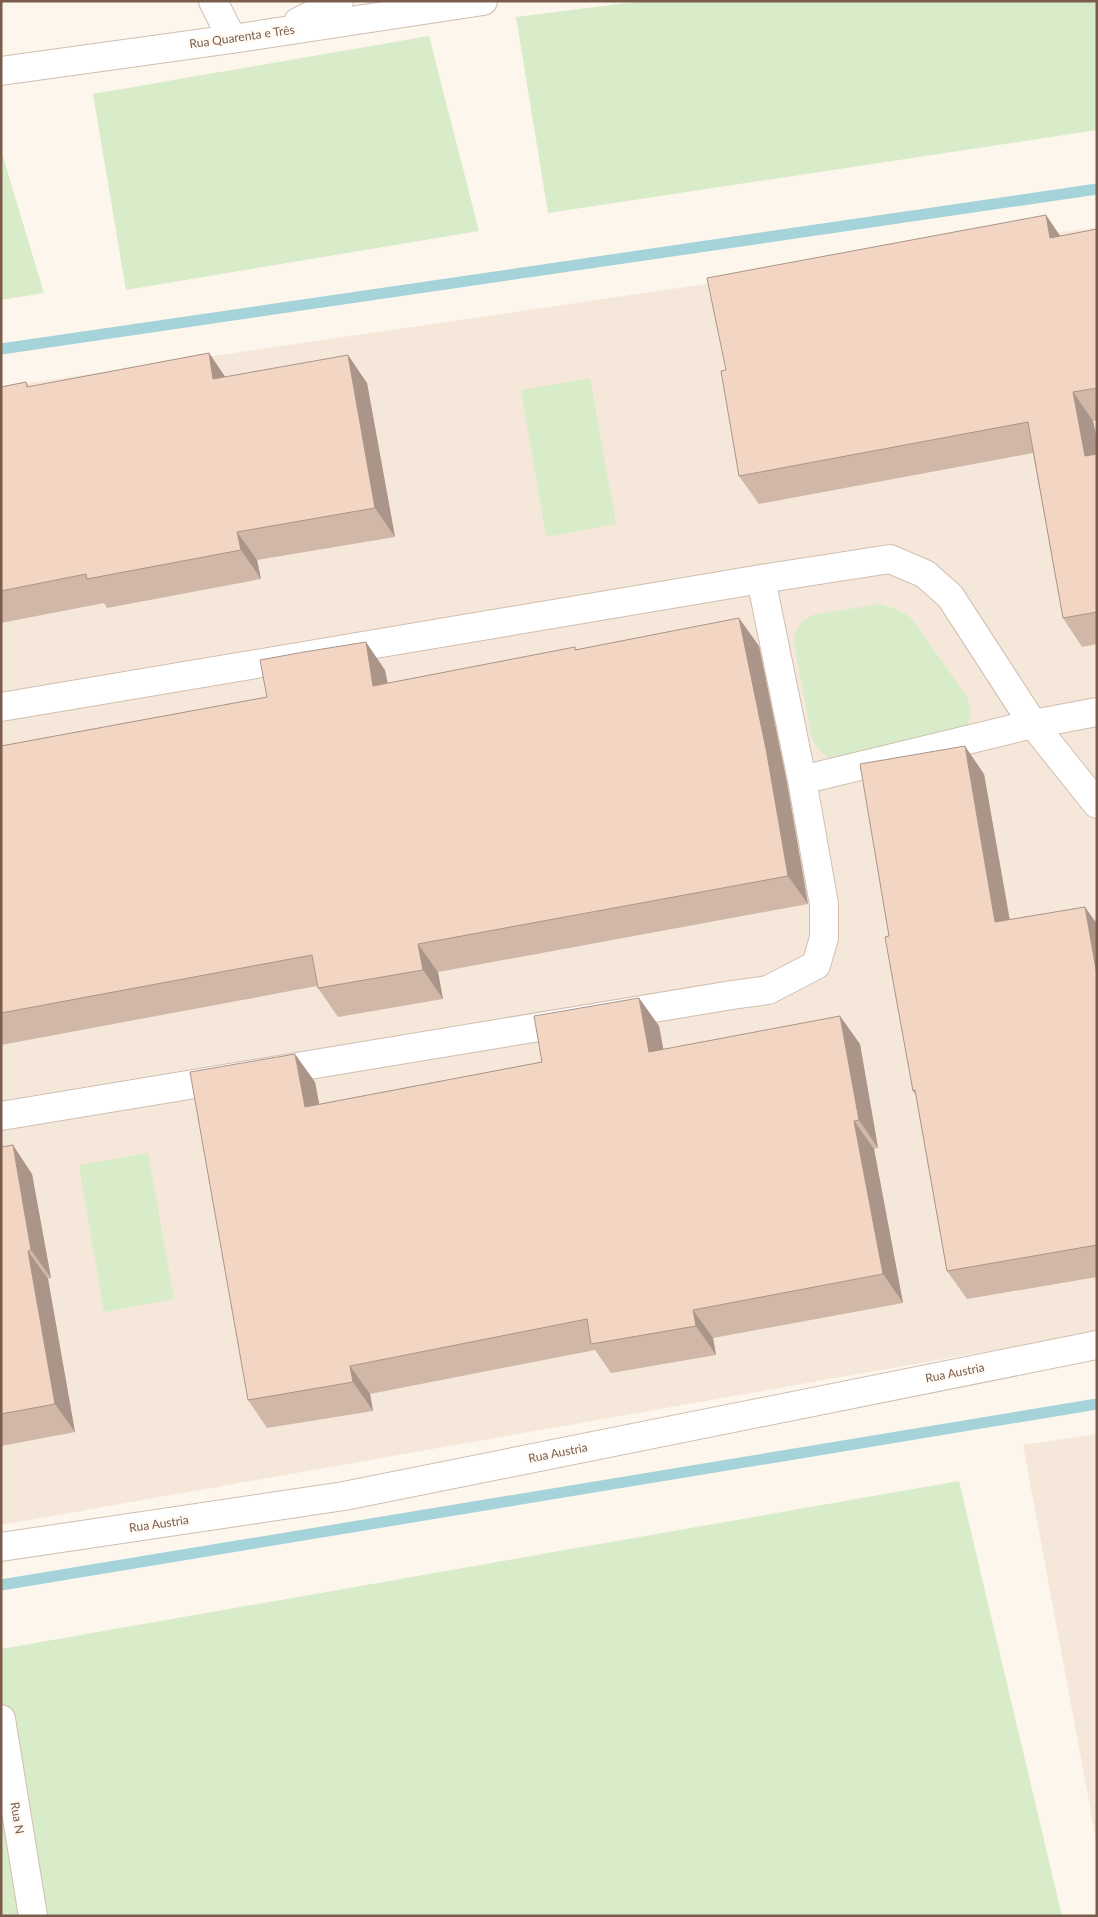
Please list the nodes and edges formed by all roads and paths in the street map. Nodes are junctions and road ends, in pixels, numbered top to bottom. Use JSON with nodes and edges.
{"nodes":[{"id":1,"x":213,"y":1,"type":"edge"},
{"id":2,"x":339,"y":1,"type":"edge"},
{"id":3,"x":483,"y":1,"type":"edge"},
{"id":4,"x":274,"y":33,"type":"junction"},
{"id":5,"x":232,"y":39,"type":"junction"},
{"id":6,"x":1,"y":71,"type":"edge"},
{"id":7,"x":761,"y":579,"type":"junction"},
{"id":8,"x":1,"y":707,"type":"edge"},
{"id":9,"x":1097,"y":712,"type":"edge"},
{"id":10,"x":1034,"y":724,"type":"junction"},
{"id":11,"x":802,"y":780,"type":"junction"},
{"id":12,"x":1097,"y":804,"type":"edge"},
{"id":13,"x":1,"y":1116,"type":"edge"},
{"id":14,"x":1097,"y":1345,"type":"edge"},
{"id":15,"x":8,"y":1546,"type":"edge"},
{"id":16,"x":1,"y":1719,"type":"edge"},
{"id":17,"x":33,"y":1916,"type":"edge"}],
"edges":[{"from":1,"to":5,"type":"street"},
{"from":2,"to":4,"type":"street"},
{"from":3,"to":4,"type":"street","name":"Rua Quarenta e Três"},
{"from":4,"to":5,"type":"street","name":"Rua Quarenta e Três"},
{"from":5,"to":6,"type":"street","name":"Rua Quarenta e Três"},
{"from":7,"to":8,"type":"street"},
{"from":7,"to":10,"type":"street"},
{"from":7,"to":11,"type":"street"},
{"from":9,"to":10,"type":"street"},
{"from":10,"to":11,"type":"street"},
{"from":10,"to":12,"type":"street"},
{"from":11,"to":13,"type":"street"},
{"from":14,"to":15,"type":"street","name":"Rua Austria"},
{"from":16,"to":17,"type":"street","name":"Rua N"}]}
